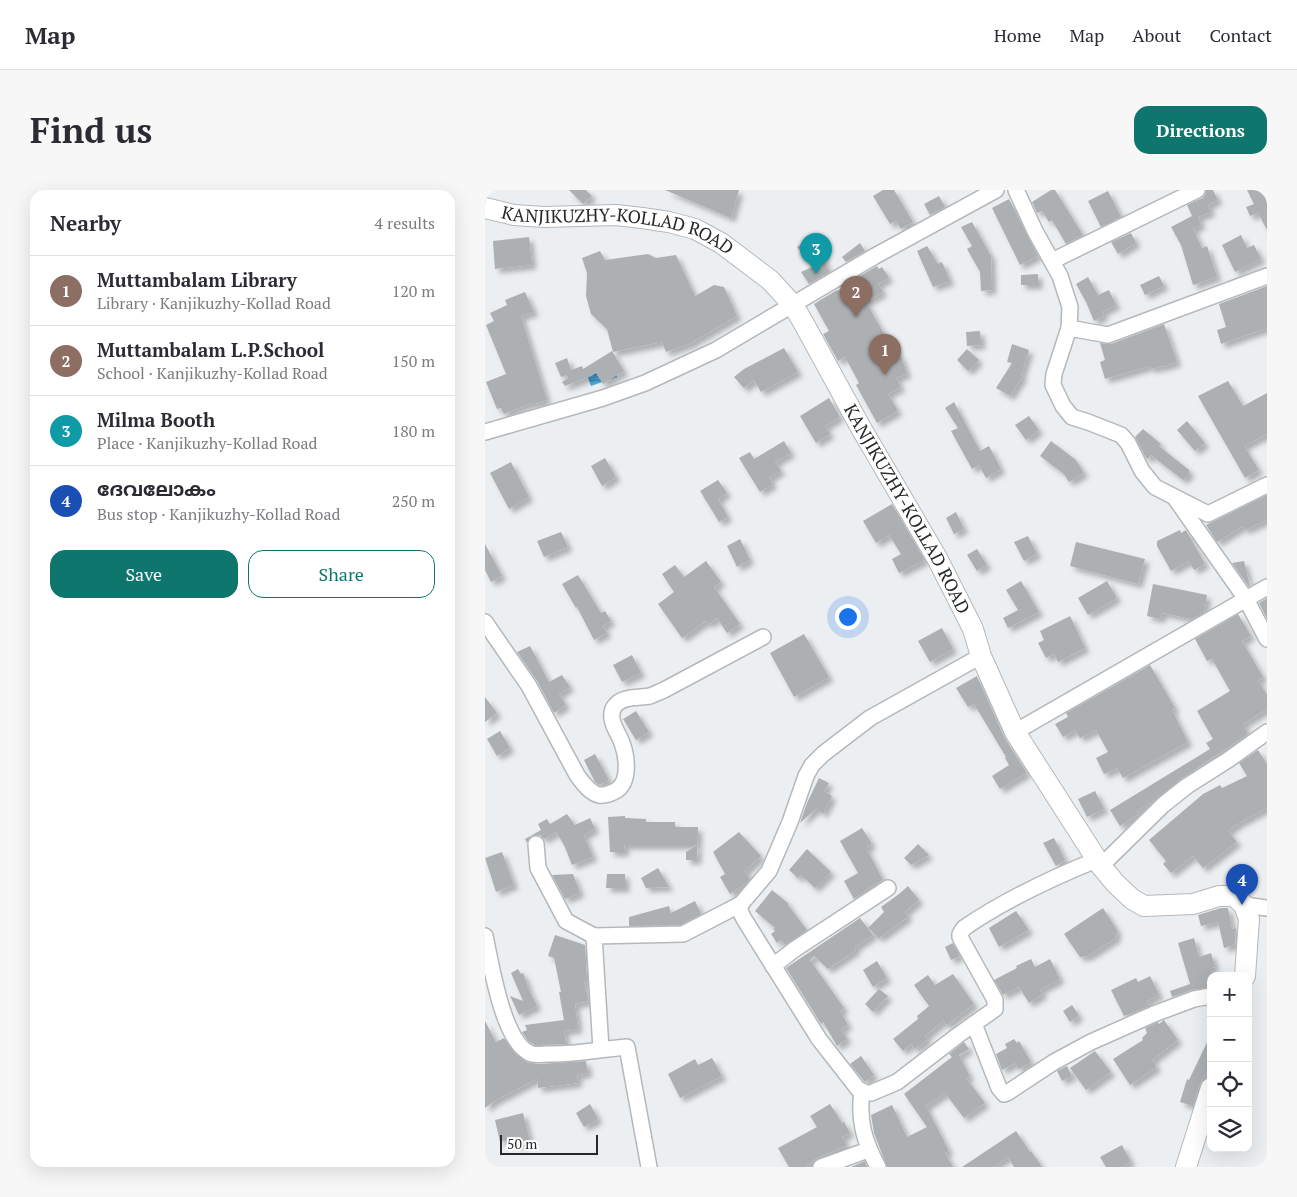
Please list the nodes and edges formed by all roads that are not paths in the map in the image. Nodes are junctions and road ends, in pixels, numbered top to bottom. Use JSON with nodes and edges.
{"nodes":[{"id":1,"x":996,"y":190,"type":"edge"},
{"id":2,"x":1017,"y":190,"type":"edge"},
{"id":3,"x":1197,"y":190,"type":"edge"},
{"id":4,"x":485,"y":208,"type":"edge"},
{"id":5,"x":1052,"y":261,"type":"junction"},
{"id":6,"x":1267,"y":276,"type":"edge"},
{"id":7,"x":793,"y":305,"type":"junction"},
{"id":8,"x":1069,"y":328,"type":"junction"},
{"id":9,"x":485,"y":432,"type":"edge"},
{"id":10,"x":1267,"y":485,"type":"edge"},
{"id":11,"x":1173,"y":495,"type":"junction"},
{"id":12,"x":1267,"y":587,"type":"edge"},
{"id":13,"x":1246,"y":599,"type":"junction"},
{"id":14,"x":485,"y":622,"type":"edge"},
{"id":15,"x":763,"y":637,"type":"dead end"},
{"id":16,"x":1267,"y":639,"type":"edge"},
{"id":17,"x":981,"y":656,"type":"junction"},
{"id":18,"x":1015,"y":732,"type":"junction"},
{"id":19,"x":1267,"y":732,"type":"edge"},
{"id":20,"x":536,"y":844,"type":"dead end"},
{"id":21,"x":1098,"y":863,"type":"junction"},
{"id":22,"x":888,"y":888,"type":"dead end"},
{"id":23,"x":741,"y":904,"type":"junction"},
{"id":24,"x":1244,"y":905,"type":"junction"},
{"id":25,"x":1267,"y":908,"type":"edge"},
{"id":26,"x":485,"y":936,"type":"edge"},
{"id":27,"x":594,"y":936,"type":"junction"},
{"id":28,"x":773,"y":966,"type":"junction"},
{"id":29,"x":1245,"y":972,"type":"edge"},
{"id":30,"x":1207,"y":997,"type":"edge"},
{"id":31,"x":974,"y":1024,"type":"junction"},
{"id":32,"x":601,"y":1049,"type":"junction"},
{"id":33,"x":862,"y":1091,"type":"junction"},
{"id":34,"x":1207,"y":1101,"type":"edge"},
{"id":35,"x":868,"y":1150,"type":"junction"},
{"id":36,"x":649,"y":1167,"type":"edge"},
{"id":37,"x":821,"y":1167,"type":"edge"},
{"id":38,"x":878,"y":1167,"type":"edge"},
{"id":39,"x":1186,"y":1167,"type":"edge"}],
"edges":[{"from":1,"to":7,"type":"street"},
{"from":2,"to":5,"type":"street"},
{"from":3,"to":5,"type":"street"},
{"from":4,"to":7,"type":"main road","name":"KANJIKUZHY-KOLLAD ROAD"},
{"from":5,"to":8,"type":"street"},
{"from":6,"to":8,"type":"street"},
{"from":7,"to":9,"type":"street"},
{"from":7,"to":17,"type":"main road","name":"KANJIKUZHY-KOLLAD ROAD"},
{"from":8,"to":11,"type":"street"},
{"from":10,"to":11,"type":"street"},
{"from":11,"to":13,"type":"street"},
{"from":12,"to":13,"type":"street"},
{"from":13,"to":16,"type":"street"},
{"from":13,"to":18,"type":"street"},
{"from":14,"to":15,"type":"street"},
{"from":17,"to":18,"type":"main road","name":"KANJIKUZHY-KOLLAD ROAD"},
{"from":17,"to":23,"type":"street"},
{"from":18,"to":21,"type":"main road","name":"KANJIKUZHY-KOLLAD ROAD"},
{"from":19,"to":21,"type":"street"},
{"from":20,"to":27,"type":"street"},
{"from":21,"to":24,"type":"main road","name":"KANJIKUZHY-KOLLAD ROAD"},
{"from":21,"to":31,"type":"street"},
{"from":22,"to":28,"type":"street"},
{"from":23,"to":27,"type":"street"},
{"from":23,"to":28,"type":"street"},
{"from":24,"to":25,"type":"street"},
{"from":24,"to":29,"type":"main road"},
{"from":26,"to":32,"type":"street"},
{"from":27,"to":32,"type":"street"},
{"from":28,"to":33,"type":"street"},
{"from":30,"to":31,"type":"street"},
{"from":31,"to":33,"type":"street"},
{"from":32,"to":36,"type":"street"},
{"from":33,"to":35,"type":"street"},
{"from":34,"to":39,"type":"main road"},
{"from":35,"to":37,"type":"street"},
{"from":35,"to":38,"type":"street"}]}
